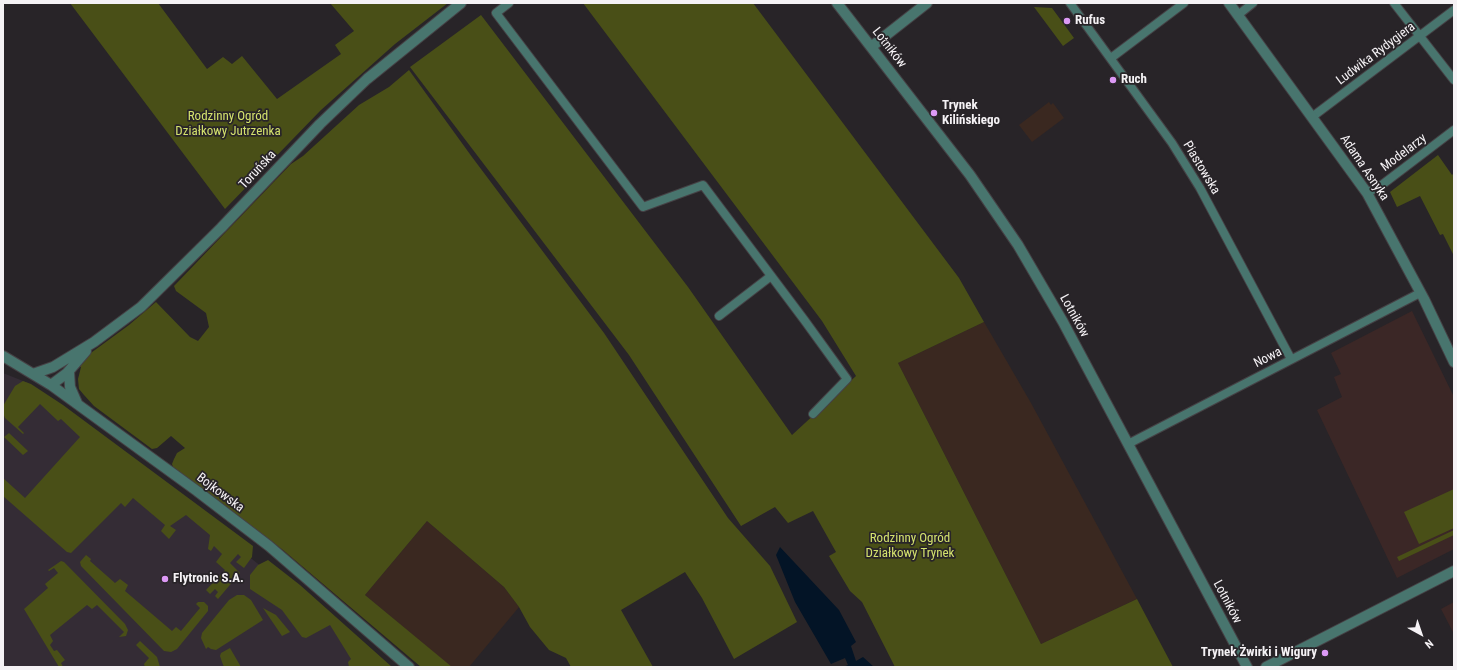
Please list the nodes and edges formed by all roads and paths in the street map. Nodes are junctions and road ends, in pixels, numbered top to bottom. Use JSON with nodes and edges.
{"nodes":[{"id":1,"x":461,"y":3,"type":"edge"},
{"id":2,"x":509,"y":3,"type":"edge"},
{"id":3,"x":837,"y":3,"type":"edge"},
{"id":4,"x":927,"y":3,"type":"edge"},
{"id":5,"x":1070,"y":3,"type":"edge"},
{"id":6,"x":1184,"y":3,"type":"edge"},
{"id":7,"x":1229,"y":3,"type":"edge"},
{"id":8,"x":1254,"y":3,"type":"edge"},
{"id":9,"x":1394,"y":3,"type":"edge"},
{"id":10,"x":1454,"y":10,"type":"edge"},
{"id":11,"x":1238,"y":15,"type":"junction"},
{"id":12,"x":1419,"y":36,"type":"junction"},
{"id":13,"x":871,"y":47,"type":"junction"},
{"id":14,"x":1111,"y":58,"type":"junction"},
{"id":15,"x":1454,"y":80,"type":"edge"},
{"id":16,"x":1312,"y":117,"type":"junction"},
{"id":17,"x":1454,"y":130,"type":"edge"},
{"id":18,"x":1367,"y":193,"type":"junction"},
{"id":19,"x":772,"y":276,"type":"junction"},
{"id":20,"x":1420,"y":292,"type":"junction"},
{"id":21,"x":719,"y":316,"type":"dead end"},
{"id":22,"x":94,"y":342,"type":"junction"},
{"id":23,"x":3,"y":356,"type":"edge"},
{"id":24,"x":1291,"y":359,"type":"junction"},
{"id":25,"x":1454,"y":362,"type":"edge"},
{"id":26,"x":61,"y":363,"type":"junction"},
{"id":27,"x":69,"y":371,"type":"junction"},
{"id":28,"x":33,"y":374,"type":"junction"},
{"id":29,"x":51,"y":385,"type":"junction"},
{"id":30,"x":78,"y":405,"type":"junction"},
{"id":31,"x":813,"y":414,"type":"dead end"},
{"id":32,"x":1128,"y":444,"type":"junction"},
{"id":33,"x":1454,"y":571,"type":"edge"},
{"id":34,"x":409,"y":667,"type":"edge"},
{"id":35,"x":1247,"y":667,"type":"edge"},
{"id":36,"x":1266,"y":667,"type":"edge"}],
"edges":[{"from":1,"to":22,"type":"street","name":"Toruńska"},
{"from":2,"to":19,"type":"street"},
{"from":3,"to":13,"type":"street","name":"Lotników"},
{"from":4,"to":13,"type":"street"},
{"from":5,"to":14,"type":"street","name":"Piastowska"},
{"from":6,"to":14,"type":"street"},
{"from":7,"to":11,"type":"street","name":"Adama Asnyka"},
{"from":8,"to":11,"type":"street"},
{"from":9,"to":12,"type":"street"},
{"from":10,"to":12,"type":"street","name":"Ludwika Rydygiera"},
{"from":11,"to":16,"type":"street","name":"Adama Asnyka"},
{"from":12,"to":15,"type":"street"},
{"from":12,"to":16,"type":"street","name":"Ludwika Rydygiera"},
{"from":13,"to":32,"type":"street","name":"Lotników"},
{"from":14,"to":24,"type":"street","name":"Piastowska"},
{"from":16,"to":18,"type":"street","name":"Adama Asnyka"},
{"from":17,"to":18,"type":"street","name":"Modelarzy"},
{"from":18,"to":20,"type":"street","name":"Adama Asnyka"},
{"from":19,"to":21,"type":"street"},
{"from":19,"to":31,"type":"street"},
{"from":20,"to":24,"type":"street","name":"Nowa"},
{"from":20,"to":25,"type":"street","name":"Adama Asnyka"},
{"from":22,"to":26,"type":"street","name":"Toruńska"},
{"from":22,"to":27,"type":"street","name":"Toruńska"},
{"from":23,"to":28,"type":"street","name":"Bojkowska"},
{"from":24,"to":32,"type":"street","name":"Nowa"},
{"from":26,"to":28,"type":"street","name":"Toruńska"},
{"from":26,"to":29,"type":"street","name":"Toruńska"},
{"from":27,"to":29,"type":"street","name":"Toruńska"},
{"from":27,"to":30,"type":"street"},
{"from":28,"to":29,"type":"street","name":"Bojkowska"},
{"from":29,"to":30,"type":"street","name":"Bojkowska"},
{"from":30,"to":34,"type":"street","name":"Bojkowska"},
{"from":32,"to":35,"type":"street","name":"Lotników"},
{"from":33,"to":36,"type":"street"}]}
